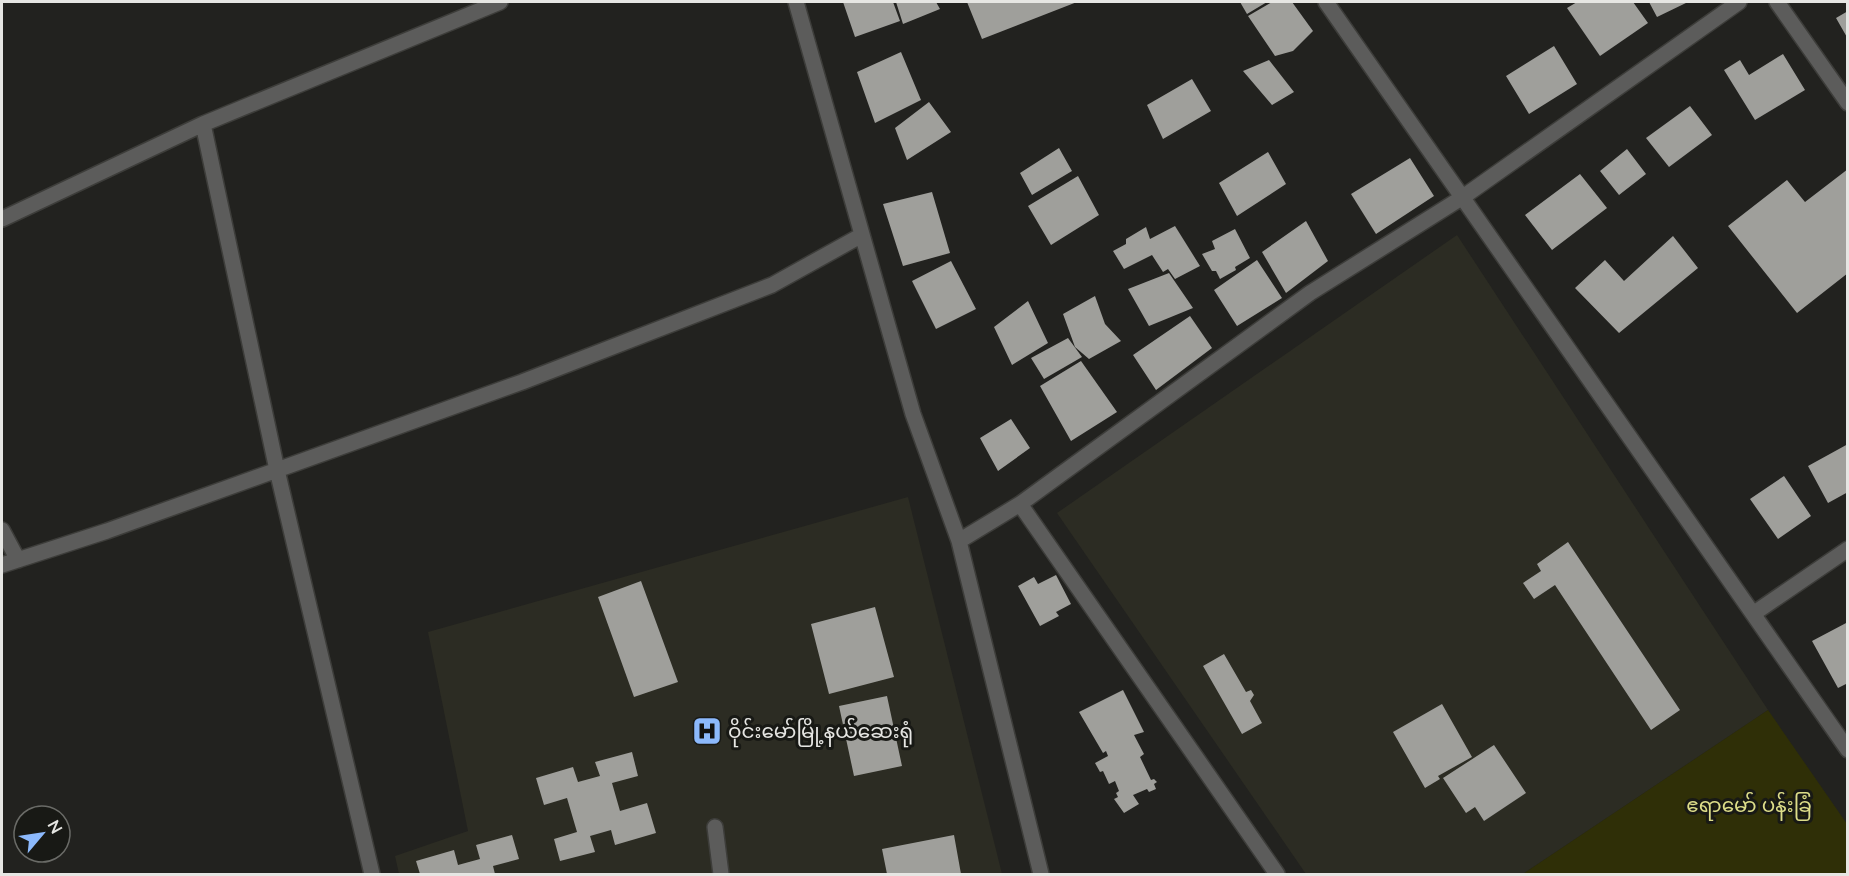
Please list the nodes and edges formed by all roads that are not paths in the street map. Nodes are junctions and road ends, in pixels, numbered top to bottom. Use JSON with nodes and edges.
{"nodes":[{"id":1,"x":500,"y":2,"type":"edge"},
{"id":2,"x":796,"y":2,"type":"edge"},
{"id":3,"x":1326,"y":2,"type":"edge"},
{"id":4,"x":1739,"y":2,"type":"edge"},
{"id":5,"x":1777,"y":2,"type":"edge"},
{"id":6,"x":1848,"y":103,"type":"edge"},
{"id":7,"x":203,"y":124,"type":"junction"},
{"id":8,"x":1462,"y":197,"type":"junction"},
{"id":9,"x":2,"y":219,"type":"edge"},
{"id":10,"x":862,"y":235,"type":"junction"},
{"id":11,"x":277,"y":470,"type":"junction"},
{"id":12,"x":1020,"y":504,"type":"junction"},
{"id":13,"x":2,"y":530,"type":"edge"},
{"id":14,"x":959,"y":541,"type":"junction"},
{"id":15,"x":1848,"y":549,"type":"edge"},
{"id":16,"x":18,"y":560,"type":"junction"},
{"id":17,"x":2,"y":565,"type":"edge"},
{"id":18,"x":1754,"y":614,"type":"junction"},
{"id":19,"x":1848,"y":750,"type":"edge"},
{"id":20,"x":715,"y":827,"type":"dead end"},
{"id":21,"x":372,"y":874,"type":"edge"},
{"id":22,"x":721,"y":874,"type":"edge"},
{"id":23,"x":1041,"y":874,"type":"edge"},
{"id":24,"x":1277,"y":874,"type":"edge"}],
"edges":[{"from":1,"to":7,"type":"street"},
{"from":2,"to":10,"type":"street"},
{"from":3,"to":8,"type":"street"},
{"from":4,"to":8,"type":"street"},
{"from":5,"to":6,"type":"street"},
{"from":7,"to":9,"type":"street"},
{"from":7,"to":11,"type":"street"},
{"from":8,"to":12,"type":"street"},
{"from":8,"to":18,"type":"street"},
{"from":10,"to":11,"type":"street"},
{"from":10,"to":14,"type":"street"},
{"from":11,"to":16,"type":"street"},
{"from":11,"to":21,"type":"street"},
{"from":12,"to":14,"type":"street"},
{"from":12,"to":24,"type":"street"},
{"from":13,"to":16,"type":"street"},
{"from":14,"to":23,"type":"street"},
{"from":15,"to":18,"type":"street"},
{"from":16,"to":17,"type":"street"},
{"from":18,"to":19,"type":"street"},
{"from":20,"to":22,"type":"street"}]}
